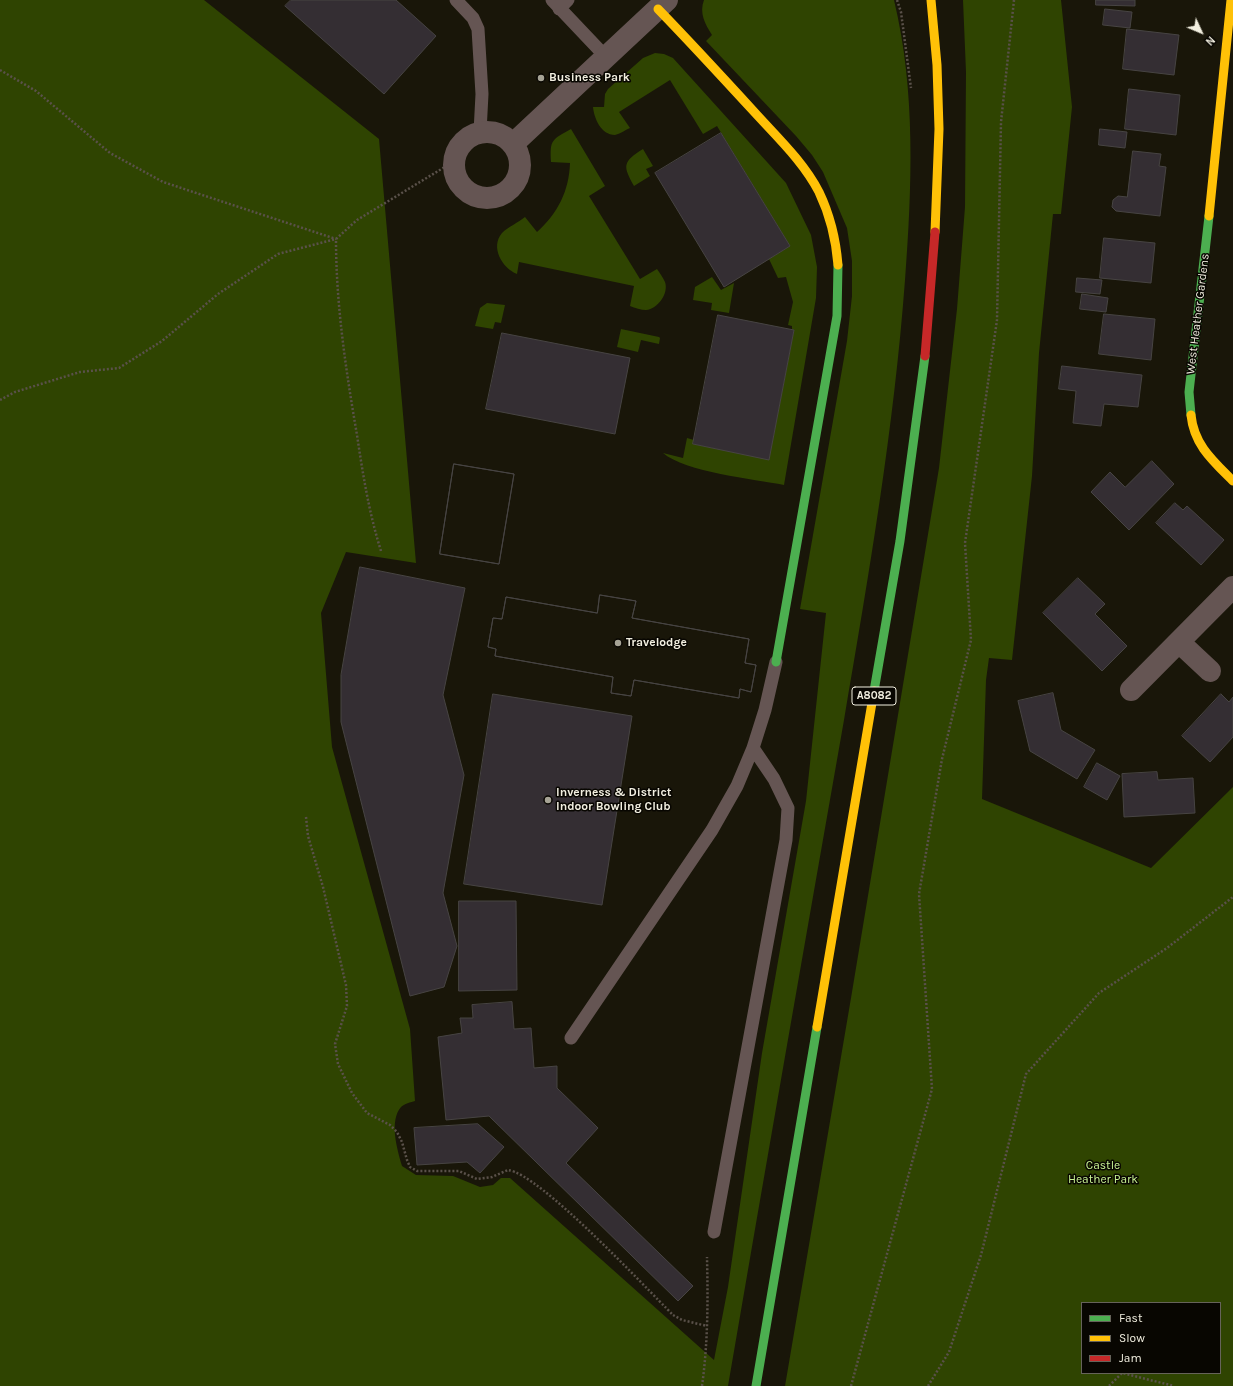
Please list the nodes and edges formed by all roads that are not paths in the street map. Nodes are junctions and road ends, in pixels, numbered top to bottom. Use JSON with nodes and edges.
{"nodes":[{"id":1,"x":456,"y":0,"type":"edge"},
{"id":2,"x":931,"y":0,"type":"edge"},
{"id":3,"x":1231,"y":0,"type":"edge"},
{"id":4,"x":560,"y":3,"type":"edge"},
{"id":5,"x":662,"y":4,"type":"edge"},
{"id":6,"x":606,"y":57,"type":"junction"},
{"id":7,"x":480,"y":132,"type":"junction"},
{"id":8,"x":1226,"y":134,"type":"edge"},
{"id":9,"x":513,"y":144,"type":"junction"},
{"id":10,"x":1233,"y":481,"type":"edge"},
{"id":11,"x":1233,"y":587,"type":"edge"},
{"id":12,"x":1179,"y":642,"type":"junction"},
{"id":13,"x":776,"y":662,"type":"joint"},
{"id":14,"x":1210,"y":671,"type":"dead end"},
{"id":15,"x":1131,"y":690,"type":"dead end"},
{"id":16,"x":753,"y":748,"type":"junction"},
{"id":17,"x":571,"y":1038,"type":"dead end"},
{"id":18,"x":714,"y":1232,"type":"dead end"},
{"id":19,"x":756,"y":1386,"type":"edge"}],
"edges":[{"from":1,"to":7,"type":"lane"},
{"from":2,"to":19,"type":"main road","number":"A8082"},
{"from":3,"to":8,"type":"main road","name":"West Heather Gardens"},
{"from":4,"to":6,"type":"lane"},
{"from":5,"to":6,"type":"street"},
{"from":5,"to":13,"type":"main road"},
{"from":6,"to":9,"type":"street"},
{"from":7,"to":9,"type":"street"},
{"from":7,"to":9,"type":"street"},
{"from":8,"to":10,"type":"main road","name":"West Heather Gardens"},
{"from":11,"to":12,"type":"street"},
{"from":12,"to":14,"type":"street"},
{"from":12,"to":15,"type":"street"},
{"from":13,"to":16,"type":"lane"},
{"from":16,"to":17,"type":"lane"},
{"from":16,"to":18,"type":"lane"}]}
